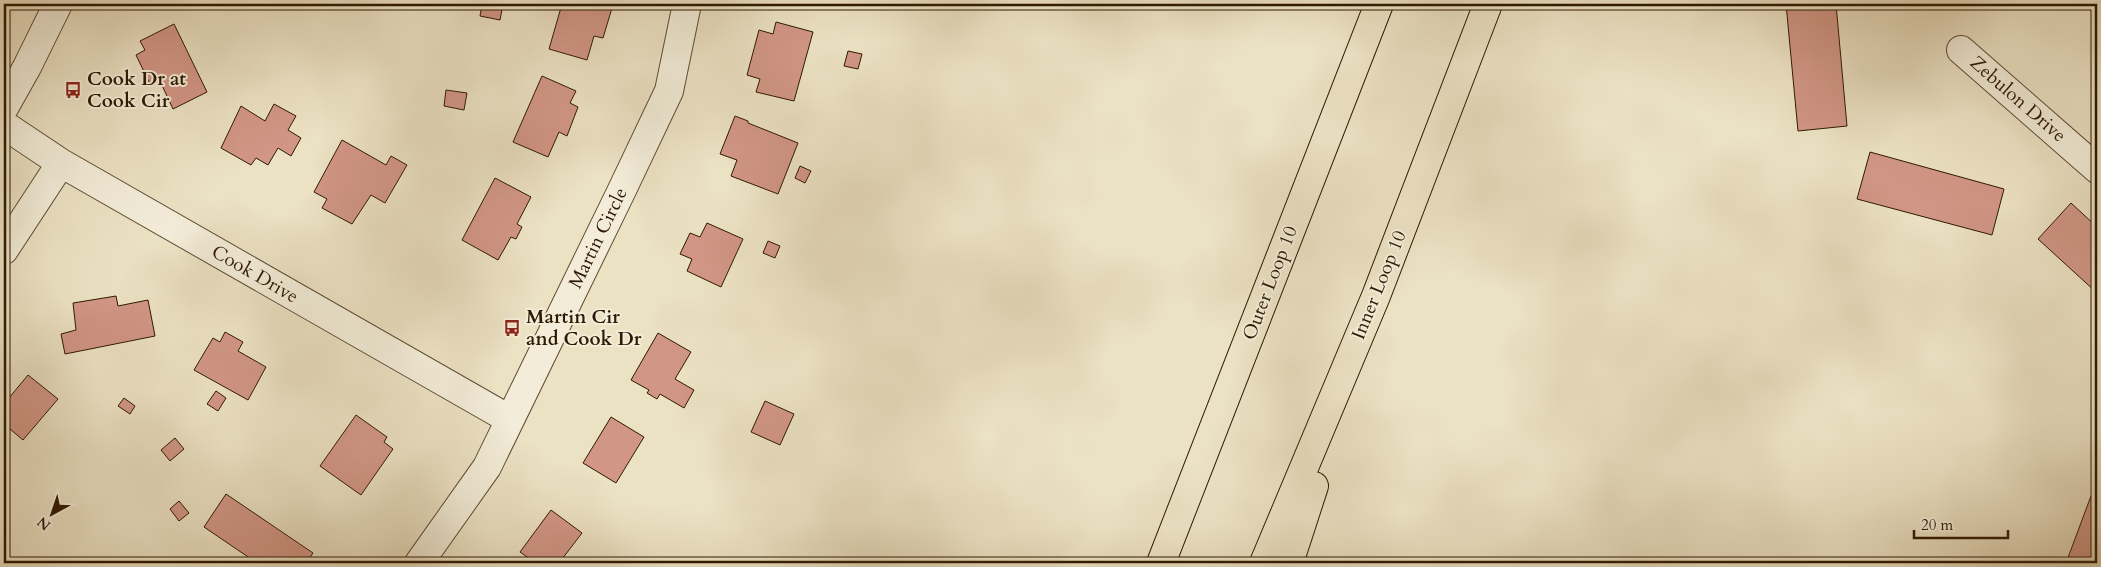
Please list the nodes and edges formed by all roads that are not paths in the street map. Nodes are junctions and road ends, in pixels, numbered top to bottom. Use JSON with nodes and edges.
{"nodes":[{"id":1,"x":58,"y":4,"type":"edge"},
{"id":2,"x":688,"y":4,"type":"edge"},
{"id":3,"x":1379,"y":4,"type":"edge"},
{"id":4,"x":1488,"y":4,"type":"edge"},
{"id":5,"x":1960,"y":50,"type":"dead end"},
{"id":6,"x":4,"y":108,"type":"edge"},
{"id":7,"x":4,"y":125,"type":"edge"},
{"id":8,"x":61,"y":163,"type":"junction"},
{"id":9,"x":2097,"y":169,"type":"edge"},
{"id":10,"x":4,"y":250,"type":"edge"},
{"id":11,"x":1376,"y":296,"type":"junction"},
{"id":12,"x":509,"y":419,"type":"junction"},
{"id":13,"x":1162,"y":559,"type":"edge"},
{"id":14,"x":419,"y":563,"type":"edge"},
{"id":15,"x":1264,"y":563,"type":"edge"},
{"id":16,"x":1288,"y":563,"type":"edge"}],
"edges":[{"from":1,"to":6,"type":"street"},
{"from":2,"to":12,"type":"street","name":"Martin Circle"},
{"from":3,"to":13,"type":"highway","name":"Outer Loop 10"},
{"from":4,"to":11,"type":"highway","name":"Inner Loop 10"},
{"from":5,"to":9,"type":"street","name":"Zebulon Drive"},
{"from":7,"to":8,"type":"street","name":"Cook Drive"},
{"from":8,"to":10,"type":"street"},
{"from":8,"to":12,"type":"street","name":"Cook Drive"},
{"from":11,"to":15,"type":"highway","name":"Inner Loop 10"},
{"from":11,"to":16,"type":"highway"},
{"from":12,"to":14,"type":"street","name":"Martin Circle"}]}
